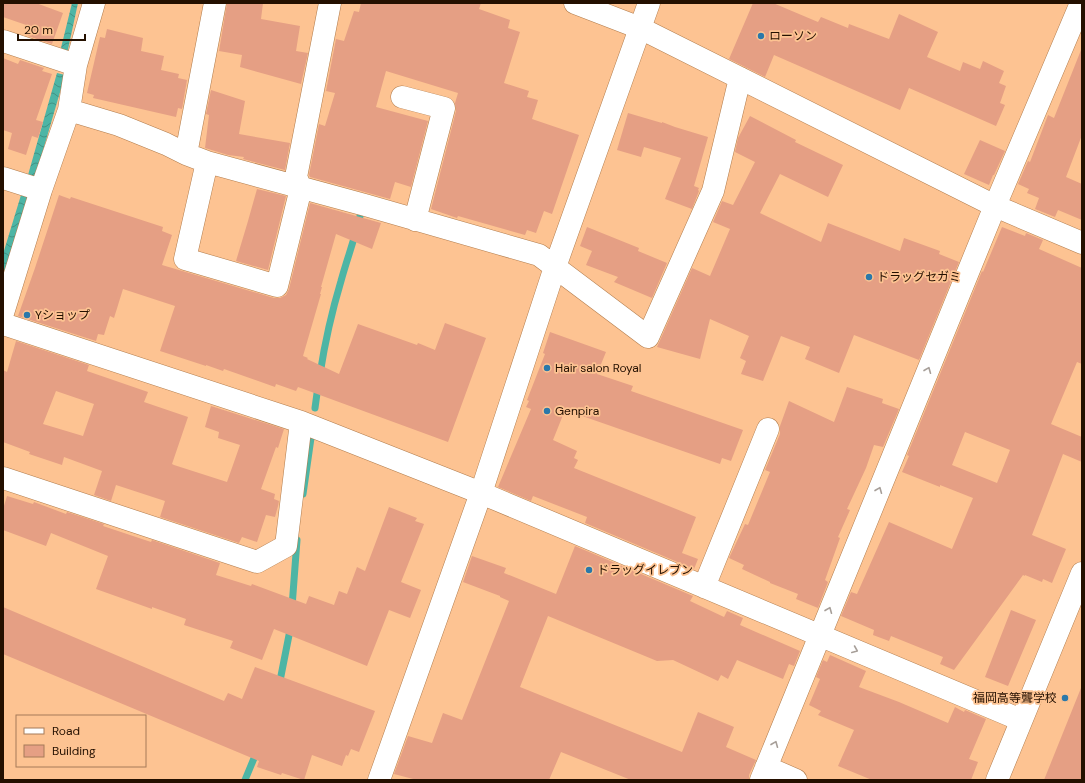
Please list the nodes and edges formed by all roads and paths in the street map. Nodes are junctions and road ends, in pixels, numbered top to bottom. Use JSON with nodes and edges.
{"nodes":[{"id":1,"x":94,"y":3,"type":"edge"},
{"id":2,"x":214,"y":3,"type":"edge"},
{"id":3,"x":330,"y":3,"type":"edge"},
{"id":4,"x":575,"y":3,"type":"edge"},
{"id":5,"x":649,"y":3,"type":"edge"},
{"id":6,"x":1081,"y":3,"type":"edge"},
{"id":7,"x":640,"y":28,"type":"junction"},
{"id":8,"x":3,"y":41,"type":"edge"},
{"id":9,"x":76,"y":65,"type":"junction"},
{"id":10,"x":740,"y":78,"type":"junction"},
{"id":11,"x":402,"y":97,"type":"dead end"},
{"id":12,"x":68,"y":110,"type":"junction"},
{"id":13,"x":186,"y":154,"type":"junction"},
{"id":14,"x":207,"y":162,"type":"junction"},
{"id":15,"x":3,"y":178,"type":"edge"},
{"id":16,"x":301,"y":188,"type":"junction"},
{"id":17,"x":41,"y":190,"type":"junction"},
{"id":18,"x":995,"y":206,"type":"junction"},
{"id":19,"x":415,"y":220,"type":"junction"},
{"id":20,"x":1082,"y":243,"type":"edge"},
{"id":21,"x":555,"y":267,"type":"junction"},
{"id":22,"x":3,"y":313,"type":"edge"},
{"id":23,"x":3,"y":324,"type":"edge"},
{"id":24,"x":301,"y":422,"type":"junction"},
{"id":25,"x":768,"y":429,"type":"dead end"},
{"id":26,"x":3,"y":478,"type":"edge"},
{"id":27,"x":481,"y":493,"type":"junction"},
{"id":28,"x":1082,"y":573,"type":"edge"},
{"id":29,"x":704,"y":587,"type":"junction"},
{"id":30,"x":819,"y":635,"type":"junction"},
{"id":31,"x":1021,"y":720,"type":"junction"},
{"id":32,"x":763,"y":773,"type":"edge"},
{"id":33,"x":384,"y":778,"type":"edge"},
{"id":34,"x":796,"y":780,"type":"edge"},
{"id":35,"x":997,"y":780,"type":"edge"}],
"edges":[{"from":1,"to":9,"type":"street"},
{"from":2,"to":13,"type":"street"},
{"from":3,"to":16,"type":"street"},
{"from":4,"to":7,"type":"street"},
{"from":5,"to":7,"type":"street"},
{"from":6,"to":18,"type":"street"},
{"from":7,"to":10,"type":"street"},
{"from":7,"to":21,"type":"street"},
{"from":8,"to":9,"type":"street"},
{"from":9,"to":12,"type":"street"},
{"from":10,"to":18,"type":"street"},
{"from":10,"to":21,"type":"street"},
{"from":11,"to":19,"type":"street"},
{"from":12,"to":13,"type":"street"},
{"from":12,"to":17,"type":"street"},
{"from":13,"to":14,"type":"street"},
{"from":14,"to":16,"type":"street"},
{"from":14,"to":16,"type":"street"},
{"from":15,"to":17,"type":"street"},
{"from":16,"to":19,"type":"street"},
{"from":17,"to":22,"type":"street"},
{"from":18,"to":20,"type":"street"},
{"from":30,"to":18,"type":"street","one_way":true},
{"from":19,"to":21,"type":"street"},
{"from":21,"to":27,"type":"street"},
{"from":23,"to":24,"type":"street"},
{"from":24,"to":26,"type":"street"},
{"from":24,"to":27,"type":"street"},
{"from":25,"to":29,"type":"street"},
{"from":27,"to":29,"type":"street"},
{"from":27,"to":33,"type":"street"},
{"from":28,"to":31,"type":"street"},
{"from":29,"to":30,"type":"street"},
{"from":30,"to":31,"type":"street","one_way":true},
{"from":32,"to":30,"type":"street","one_way":true},
{"from":31,"to":35,"type":"street"},
{"from":32,"to":34,"type":"street"}]}
